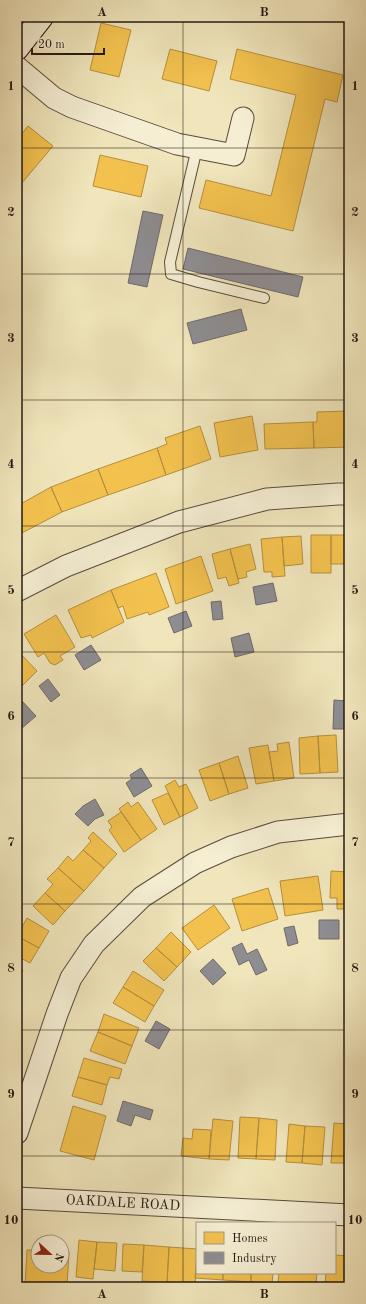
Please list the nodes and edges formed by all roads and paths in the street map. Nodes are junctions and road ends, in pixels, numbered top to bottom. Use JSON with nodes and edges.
{"nodes":[{"id":1,"x":31,"y":24,"type":"edge"},
{"id":2,"x":17,"y":49,"type":"edge"},
{"id":3,"x":17,"y":67,"type":"edge"},
{"id":4,"x":243,"y":118,"type":"dead end"},
{"id":5,"x":197,"y":148,"type":"junction"},
{"id":6,"x":264,"y":298,"type":"dead end"},
{"id":7,"x":349,"y":494,"type":"edge"},
{"id":8,"x":17,"y":591,"type":"edge"},
{"id":9,"x":349,"y":824,"type":"edge"},
{"id":10,"x":17,"y":1133,"type":"edge"},
{"id":11,"x":17,"y":1198,"type":"edge"},
{"id":12,"x":349,"y":1215,"type":"edge"}],
"edges":[{"from":1,"to":2,"type":"street"},
{"from":3,"to":5,"type":"street"},
{"from":4,"to":5,"type":"street"},
{"from":5,"to":6,"type":"lane"},
{"from":7,"to":8,"type":"street"},
{"from":9,"to":10,"type":"street"},
{"from":11,"to":12,"type":"street","name":"OAKDALE ROAD"}]}
